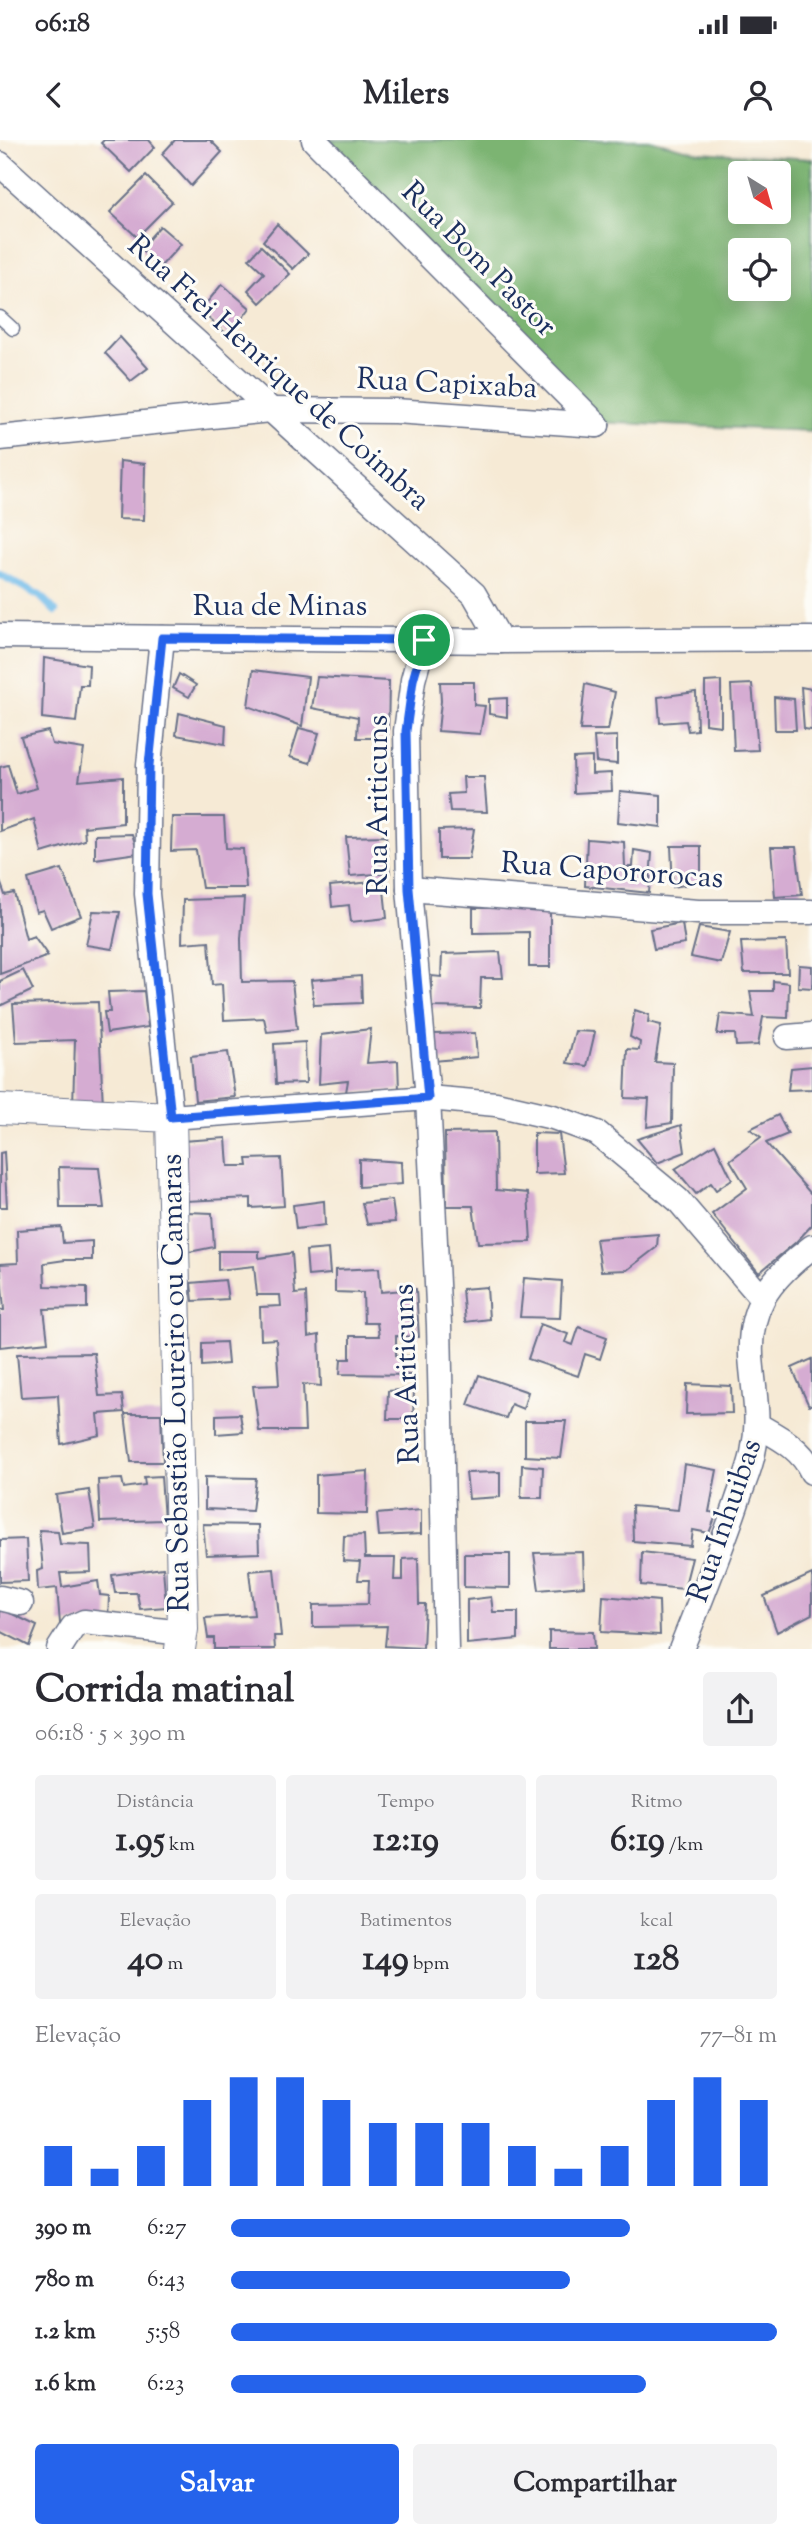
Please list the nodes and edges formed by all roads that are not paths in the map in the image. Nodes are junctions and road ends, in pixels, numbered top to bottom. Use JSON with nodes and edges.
{"nodes":[{"id":1,"x":314,"y":140,"type":"edge"},
{"id":2,"x":0,"y":164,"type":"edge"},
{"id":3,"x":0,"y":317,"type":"edge"},
{"id":4,"x":13,"y":329,"type":"dead end"},
{"id":5,"x":270,"y":410,"type":"junction"},
{"id":6,"x":597,"y":425,"type":"joint"},
{"id":7,"x":0,"y":438,"type":"edge"},
{"id":8,"x":0,"y":636,"type":"edge"},
{"id":9,"x":162,"y":638,"type":"junction"},
{"id":10,"x":812,"y":639,"type":"edge"},
{"id":11,"x":424,"y":640,"type":"junction"},
{"id":12,"x":501,"y":641,"type":"junction"},
{"id":13,"x":409,"y":889,"type":"junction"},
{"id":14,"x":812,"y":912,"type":"edge"},
{"id":15,"x":812,"y":1035,"type":"edge"},
{"id":16,"x":787,"y":1037,"type":"dead end"},
{"id":17,"x":428,"y":1098,"type":"junction"},
{"id":18,"x":0,"y":1109,"type":"edge"},
{"id":19,"x":171,"y":1117,"type":"junction"},
{"id":20,"x":812,"y":1247,"type":"edge"},
{"id":21,"x":761,"y":1297,"type":"junction"},
{"id":22,"x":759,"y":1426,"type":"junction"},
{"id":23,"x":812,"y":1472,"type":"edge"},
{"id":24,"x":182,"y":1641,"type":"edge"},
{"id":25,"x":59,"y":1649,"type":"edge"},
{"id":26,"x":446,"y":1649,"type":"edge"},
{"id":27,"x":681,"y":1649,"type":"edge"}],
"edges":[{"from":1,"to":6,"type":"street","name":"Rua Bom Pastor"},
{"from":2,"to":5,"type":"street","name":"Rua Frei Henrique de Coimbra"},
{"from":3,"to":4,"type":"lane"},
{"from":5,"to":6,"type":"street","name":"Rua Capixaba"},
{"from":5,"to":7,"type":"street","name":"Rua Capixaba"},
{"from":5,"to":12,"type":"street","name":"Rua Frei Henrique de Coimbra"},
{"from":8,"to":9,"type":"street","name":"Rua de Minas"},
{"from":9,"to":11,"type":"street","name":"Rua de Minas"},
{"from":9,"to":19,"type":"street"},
{"from":10,"to":12,"type":"street","name":"Rua de Minas"},
{"from":11,"to":12,"type":"street","name":"Rua de Minas"},
{"from":11,"to":13,"type":"street","name":"Rua Ariticuns"},
{"from":13,"to":14,"type":"street","name":"Rua Capororocas"},
{"from":13,"to":17,"type":"street","name":"Rua Ariticuns"},
{"from":15,"to":16,"type":"street"},
{"from":17,"to":19,"type":"street"},
{"from":17,"to":21,"type":"street"},
{"from":17,"to":26,"type":"street","name":"Rua Ariticuns"},
{"from":18,"to":19,"type":"street"},
{"from":19,"to":24,"type":"street","name":"Rua Sebastião Loureiro ou Camaras"},
{"from":20,"to":21,"type":"street","name":"Rua Inhuibas"},
{"from":21,"to":22,"type":"street","name":"Rua Inhuibas"},
{"from":22,"to":23,"type":"street"},
{"from":22,"to":27,"type":"street","name":"Rua Inhuibas"},
{"from":24,"to":25,"type":"street"}]}
